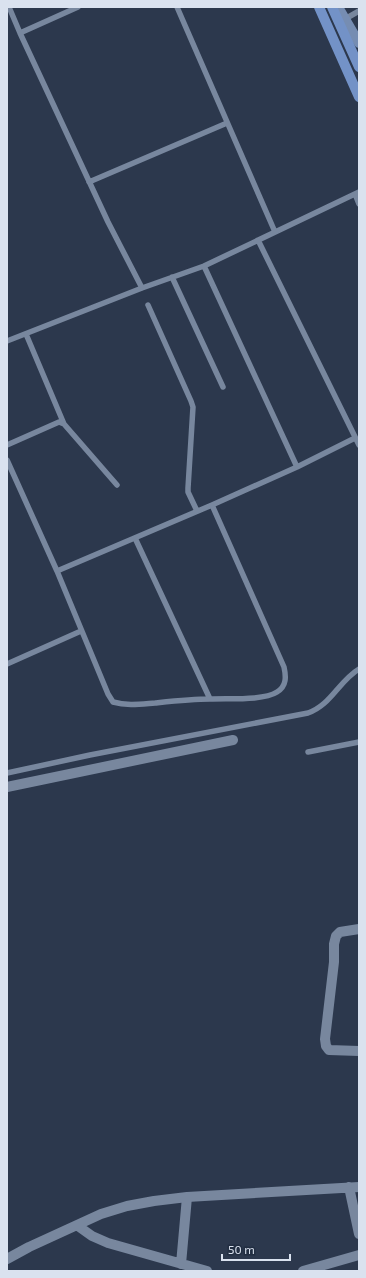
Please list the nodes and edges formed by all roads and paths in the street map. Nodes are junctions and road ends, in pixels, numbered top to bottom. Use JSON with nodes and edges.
{"nodes":[{"id":1,"x":9,"y":7,"type":"edge"},
{"id":2,"x":78,"y":7,"type":"edge"},
{"id":3,"x":177,"y":7,"type":"edge"},
{"id":4,"x":319,"y":7,"type":"edge"},
{"id":5,"x":332,"y":7,"type":"edge"},
{"id":6,"x":338,"y":7,"type":"edge"},
{"id":7,"x":359,"y":11,"type":"edge"},
{"id":8,"x":345,"y":19,"type":"junction"},
{"id":9,"x":20,"y":33,"type":"junction"},
{"id":10,"x":359,"y":43,"type":"edge"},
{"id":11,"x":359,"y":67,"type":"edge"},
{"id":12,"x":359,"y":97,"type":"edge"},
{"id":13,"x":227,"y":123,"type":"junction"},
{"id":14,"x":90,"y":182,"type":"junction"},
{"id":15,"x":357,"y":193,"type":"edge"},
{"id":16,"x":359,"y":204,"type":"edge"},
{"id":17,"x":275,"y":232,"type":"junction"},
{"id":18,"x":258,"y":240,"type":"junction"},
{"id":19,"x":204,"y":266,"type":"junction"},
{"id":20,"x":172,"y":277,"type":"junction"},
{"id":21,"x":142,"y":288,"type":"junction"},
{"id":22,"x":148,"y":305,"type":"dead end"},
{"id":23,"x":26,"y":334,"type":"junction"},
{"id":24,"x":7,"y":341,"type":"edge"},
{"id":25,"x":223,"y":387,"type":"dead end"},
{"id":26,"x":64,"y":424,"type":"junction"},
{"id":27,"x":356,"y":438,"type":"junction"},
{"id":28,"x":7,"y":445,"type":"edge"},
{"id":29,"x":359,"y":445,"type":"edge"},
{"id":30,"x":7,"y":460,"type":"edge"},
{"id":31,"x":297,"y":467,"type":"junction"},
{"id":32,"x":117,"y":485,"type":"dead end"},
{"id":33,"x":212,"y":505,"type":"junction"},
{"id":34,"x":197,"y":511,"type":"junction"},
{"id":35,"x":135,"y":538,"type":"junction"},
{"id":36,"x":57,"y":571,"type":"junction"},
{"id":37,"x":81,"y":631,"type":"junction"},
{"id":38,"x":7,"y":664,"type":"edge"},
{"id":39,"x":359,"y":669,"type":"edge"},
{"id":40,"x":210,"y":698,"type":"junction"},
{"id":41,"x":233,"y":740,"type":"dead end"},
{"id":42,"x":359,"y":742,"type":"edge"},
{"id":43,"x":308,"y":752,"type":"dead end"},
{"id":44,"x":7,"y":772,"type":"edge"},
{"id":45,"x":7,"y":787,"type":"edge"},
{"id":46,"x":359,"y":929,"type":"edge"},
{"id":47,"x":359,"y":1051,"type":"edge"},
{"id":48,"x":354,"y":1187,"type":"edge"},
{"id":49,"x":187,"y":1197,"type":"junction"},
{"id":50,"x":78,"y":1226,"type":"junction"},
{"id":51,"x":359,"y":1234,"type":"edge"},
{"id":52,"x":359,"y":1255,"type":"edge"},
{"id":53,"x":7,"y":1259,"type":"edge"},
{"id":54,"x":181,"y":1264,"type":"junction"},
{"id":55,"x":207,"y":1271,"type":"edge"},
{"id":56,"x":303,"y":1271,"type":"edge"}],
"edges":[{"from":1,"to":9,"type":"lane"},
{"from":2,"to":9,"type":"lane"},
{"from":3,"to":13,"type":"lane"},
{"from":4,"to":12,"type":"main road"},
{"from":5,"to":11,"type":"main road"},
{"from":6,"to":8,"type":"main road"},
{"from":7,"to":8,"type":"lane"},
{"from":8,"to":10,"type":"main road"},
{"from":9,"to":14,"type":"lane"},
{"from":13,"to":14,"type":"lane"},
{"from":13,"to":17,"type":"lane"},
{"from":14,"to":21,"type":"lane"},
{"from":15,"to":16,"type":"lane"},
{"from":15,"to":17,"type":"lane"},
{"from":17,"to":18,"type":"lane"},
{"from":18,"to":19,"type":"lane"},
{"from":18,"to":27,"type":"lane"},
{"from":19,"to":20,"type":"lane"},
{"from":19,"to":31,"type":"lane"},
{"from":20,"to":21,"type":"lane"},
{"from":20,"to":25,"type":"lane"},
{"from":21,"to":23,"type":"lane"},
{"from":22,"to":34,"type":"lane"},
{"from":23,"to":24,"type":"lane"},
{"from":23,"to":26,"type":"lane"},
{"from":26,"to":28,"type":"lane"},
{"from":26,"to":32,"type":"lane"},
{"from":27,"to":29,"type":"lane"},
{"from":27,"to":31,"type":"lane"},
{"from":30,"to":36,"type":"lane"},
{"from":31,"to":33,"type":"lane"},
{"from":33,"to":34,"type":"lane"},
{"from":33,"to":40,"type":"lane"},
{"from":34,"to":35,"type":"lane"},
{"from":35,"to":36,"type":"lane"},
{"from":35,"to":40,"type":"lane"},
{"from":36,"to":37,"type":"lane"},
{"from":37,"to":38,"type":"lane"},
{"from":37,"to":40,"type":"lane"},
{"from":39,"to":44,"type":"lane"},
{"from":41,"to":45,"type":"street"},
{"from":42,"to":43,"type":"lane"},
{"from":46,"to":47,"type":"street"},
{"from":48,"to":49,"type":"street"},
{"from":48,"to":51,"type":"street"},
{"from":49,"to":50,"type":"street"},
{"from":49,"to":54,"type":"street"},
{"from":50,"to":53,"type":"street"},
{"from":50,"to":54,"type":"street"},
{"from":52,"to":56,"type":"street"},
{"from":54,"to":55,"type":"street"}]}
